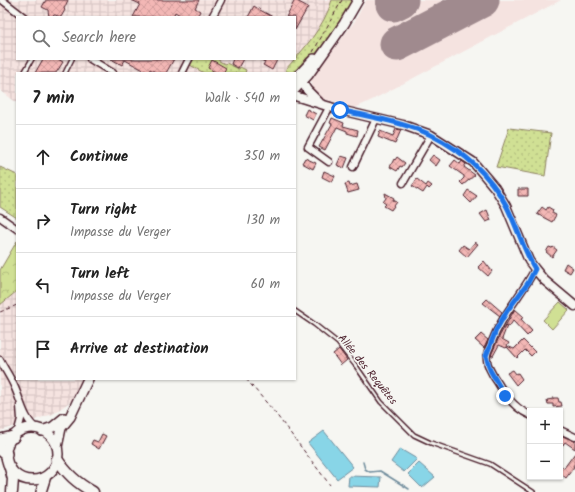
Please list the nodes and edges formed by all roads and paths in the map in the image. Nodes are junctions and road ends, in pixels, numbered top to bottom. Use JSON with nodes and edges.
{"nodes":[{"id":1,"x":2,"y":0,"type":"edge"},
{"id":2,"x":221,"y":0,"type":"edge"},
{"id":3,"x":342,"y":0,"type":"edge"},
{"id":4,"x":358,"y":0,"type":"edge"},
{"id":5,"x":23,"y":16,"type":"edge"},
{"id":6,"x":213,"y":16,"type":"edge"},
{"id":7,"x":312,"y":56,"type":"dead end"},
{"id":8,"x":31,"y":60,"type":"edge"},
{"id":9,"x":72,"y":60,"type":"edge"},
{"id":10,"x":92,"y":60,"type":"edge"},
{"id":11,"x":188,"y":60,"type":"edge"},
{"id":12,"x":25,"y":72,"type":"edge"},
{"id":13,"x":66,"y":72,"type":"edge"},
{"id":14,"x":111,"y":72,"type":"edge"},
{"id":15,"x":182,"y":72,"type":"edge"},
{"id":16,"x":298,"y":79,"type":"edge"},
{"id":17,"x":296,"y":96,"type":"edge"},
{"id":18,"x":321,"y":104,"type":"junction"},
{"id":19,"x":330,"y":106,"type":"junction"},
{"id":20,"x":376,"y":118,"type":"junction"},
{"id":21,"x":431,"y":135,"type":"junction"},
{"id":22,"x":328,"y":162,"type":"dead end"},
{"id":23,"x":353,"y":167,"type":"dead end"},
{"id":24,"x":403,"y":183,"type":"dead end"},
{"id":25,"x":0,"y":217,"type":"edge"},
{"id":26,"x":16,"y":227,"type":"edge"},
{"id":27,"x":535,"y":269,"type":"junction"},
{"id":28,"x":16,"y":305,"type":"edge"},
{"id":29,"x":575,"y":306,"type":"edge"},
{"id":30,"x":0,"y":312,"type":"edge"},
{"id":31,"x":296,"y":312,"type":"edge"},
{"id":32,"x":0,"y":360,"type":"edge"},
{"id":33,"x":88,"y":380,"type":"edge"},
{"id":34,"x":247,"y":380,"type":"edge"},
{"id":35,"x":20,"y":401,"type":"junction"},
{"id":36,"x":73,"y":410,"type":"junction"},
{"id":37,"x":527,"y":414,"type":"edge"},
{"id":38,"x":40,"y":430,"type":"junction"},
{"id":39,"x":563,"y":431,"type":"edge"},
{"id":40,"x":15,"y":435,"type":"junction"},
{"id":41,"x":575,"y":437,"type":"edge"},
{"id":42,"x":0,"y":440,"type":"edge"},
{"id":43,"x":57,"y":448,"type":"junction"},
{"id":44,"x":3,"y":451,"type":"edge"},
{"id":45,"x":58,"y":460,"type":"junction"},
{"id":46,"x":10,"y":468,"type":"junction"},
{"id":47,"x":46,"y":476,"type":"junction"},
{"id":48,"x":27,"y":480,"type":"junction"},
{"id":49,"x":330,"y":485,"type":"dead end"},
{"id":50,"x":12,"y":492,"type":"edge"},
{"id":51,"x":36,"y":492,"type":"edge"},
{"id":52,"x":41,"y":492,"type":"edge"},
{"id":53,"x":93,"y":492,"type":"edge"},
{"id":54,"x":533,"y":492,"type":"edge"}],
"edges":[{"from":1,"to":5,"type":"street"},
{"from":2,"to":6,"type":"street"},
{"from":3,"to":7,"type":"path"},
{"from":4,"to":16,"type":"main road"},
{"from":8,"to":12,"type":"lane"},
{"from":9,"to":13,"type":"lane"},
{"from":10,"to":14,"type":"street"},
{"from":11,"to":15,"type":"street"},
{"from":16,"to":18,"type":"street"},
{"from":17,"to":18,"type":"street"},
{"from":18,"to":19,"type":"street"},
{"from":19,"to":20,"type":"street"},
{"from":19,"to":22,"type":"street"},
{"from":20,"to":21,"type":"street"},
{"from":20,"to":23,"type":"street"},
{"from":21,"to":24,"type":"street"},
{"from":21,"to":27,"type":"street"},
{"from":25,"to":26,"type":"street"},
{"from":27,"to":29,"type":"street"},
{"from":27,"to":37,"type":"street"},
{"from":28,"to":30,"type":"path"},
{"from":31,"to":54,"type":"lane","name":"Allée des Requêtes"},
{"from":32,"to":35,"type":"street"},
{"from":33,"to":36,"type":"main road"},
{"from":34,"to":49,"type":"path"},
{"from":35,"to":38,"type":"street"},
{"from":35,"to":40,"type":"street"},
{"from":36,"to":38,"type":"main road"},
{"from":36,"to":43,"type":"main road"},
{"from":38,"to":40,"type":"main road"},
{"from":38,"to":43,"type":"main road"},
{"from":39,"to":41,"type":"street"},
{"from":40,"to":42,"type":"highway"},
{"from":40,"to":44,"type":"main road"},
{"from":43,"to":45,"type":"main road"},
{"from":44,"to":46,"type":"main road"},
{"from":45,"to":47,"type":"main road"},
{"from":45,"to":53,"type":"highway"},
{"from":46,"to":48,"type":"main road"},
{"from":46,"to":50,"type":"highway"},
{"from":47,"to":48,"type":"main road"},
{"from":47,"to":52,"type":"main road"},
{"from":48,"to":51,"type":"main road"}]}
